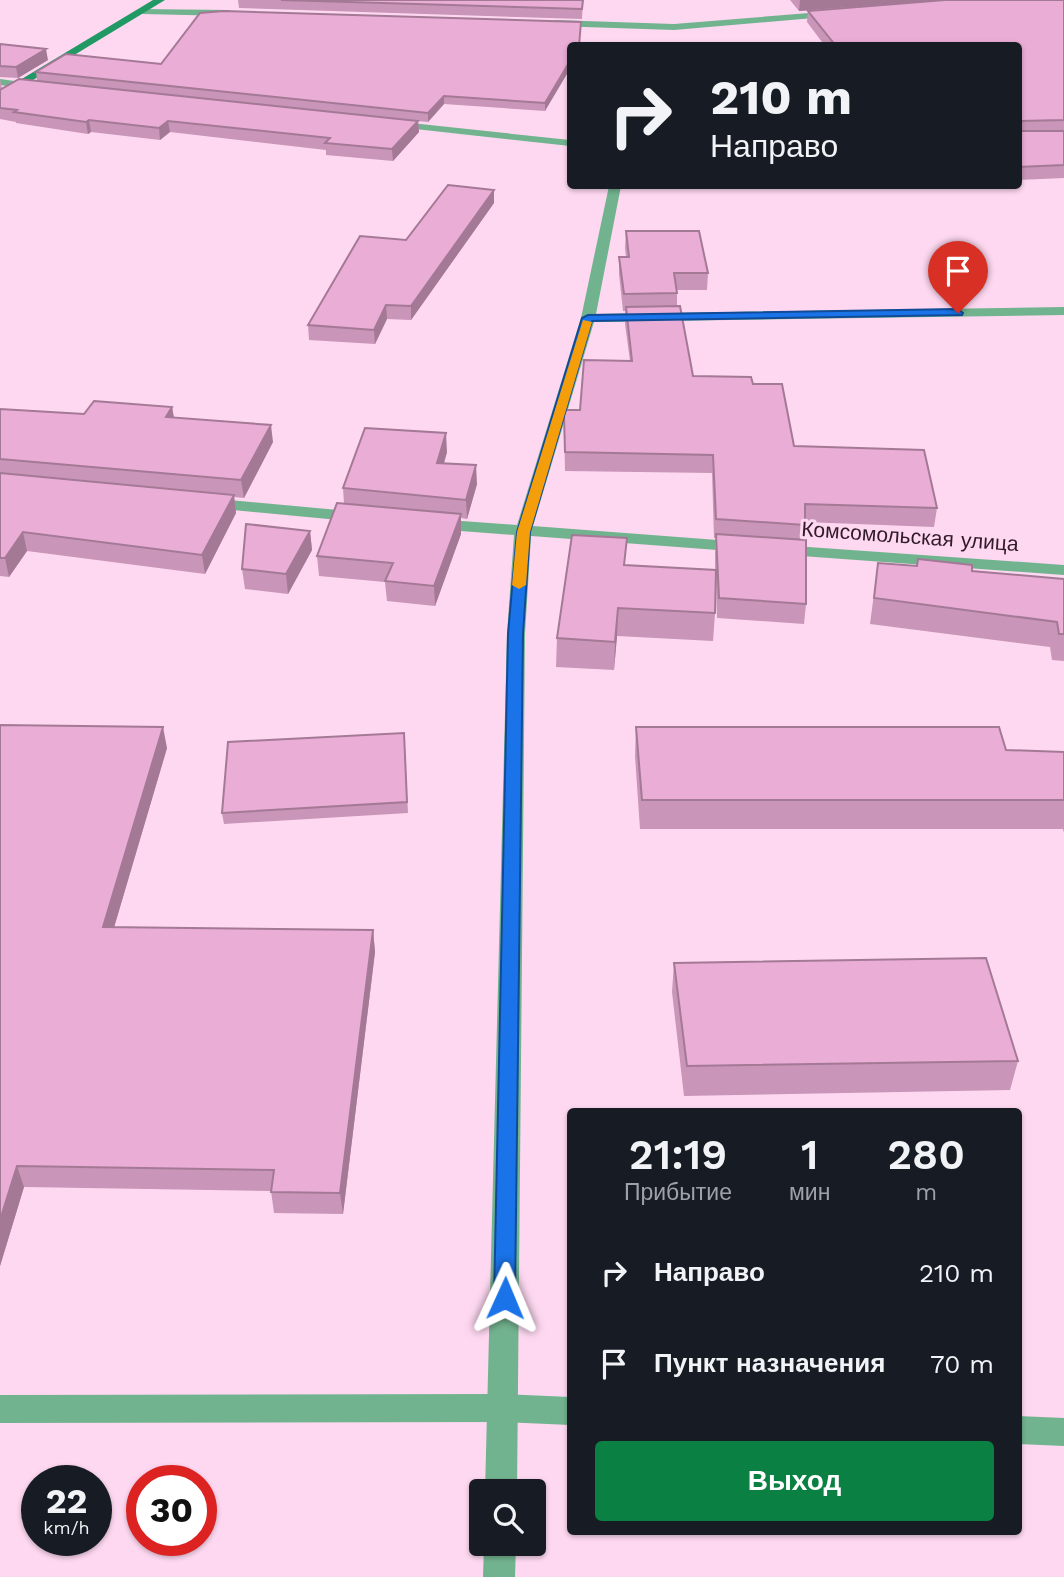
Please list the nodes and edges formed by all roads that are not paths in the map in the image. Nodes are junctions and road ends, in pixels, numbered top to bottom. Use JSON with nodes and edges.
{"nodes":[{"id":1,"x":160,"y":0,"type":"edge"},
{"id":2,"x":143,"y":11,"type":"junction"},
{"id":3,"x":849,"y":13,"type":"edge"},
{"id":4,"x":240,"y":14,"type":"edge"},
{"id":5,"x":548,"y":23,"type":"edge"},
{"id":6,"x":0,"y":82,"type":"edge"},
{"id":7,"x":21,"y":85,"type":"junction"},
{"id":8,"x":48,"y":88,"type":"edge"},
{"id":9,"x":0,"y":97,"type":"edge"},
{"id":10,"x":378,"y":122,"type":"edge"},
{"id":11,"x":567,"y":143,"type":"edge"},
{"id":12,"x":614,"y":189,"type":"edge"},
{"id":13,"x":1064,"y":311,"type":"edge"},
{"id":14,"x":588,"y":318,"type":"junction"},
{"id":15,"x":193,"y":501,"type":"edge"},
{"id":16,"x":372,"y":518,"type":"edge"},
{"id":17,"x":413,"y":522,"type":"edge"},
{"id":18,"x":523,"y":532,"type":"junction"},
{"id":19,"x":1064,"y":570,"type":"edge"},
{"id":20,"x":503,"y":1408,"type":"junction"},
{"id":21,"x":0,"y":1409,"type":"edge"},
{"id":22,"x":567,"y":1411,"type":"edge"},
{"id":23,"x":1022,"y":1430,"type":"edge"},
{"id":24,"x":1064,"y":1432,"type":"edge"},
{"id":25,"x":501,"y":1479,"type":"edge"},
{"id":26,"x":500,"y":1556,"type":"edge"},
{"id":27,"x":499,"y":1577,"type":"edge"}],
"edges":[{"from":1,"to":2,"type":"main road"},
{"from":2,"to":4,"type":"street"},
{"from":2,"to":7,"type":"main road"},
{"from":3,"to":5,"type":"street"},
{"from":6,"to":7,"type":"street"},
{"from":7,"to":8,"type":"street"},
{"from":7,"to":9,"type":"main road"},
{"from":10,"to":11,"type":"street"},
{"from":12,"to":14,"type":"street"},
{"from":13,"to":14,"type":"street"},
{"from":14,"to":18,"type":"street"},
{"from":15,"to":16,"type":"street"},
{"from":17,"to":18,"type":"street","name":"Комсомольская улица"},
{"from":18,"to":19,"type":"street","name":"Комсомольская улица"},
{"from":18,"to":20,"type":"street"},
{"from":20,"to":21,"type":"street"},
{"from":20,"to":22,"type":"street"},
{"from":20,"to":25,"type":"street"},
{"from":23,"to":24,"type":"street"},
{"from":26,"to":27,"type":"street"}]}
